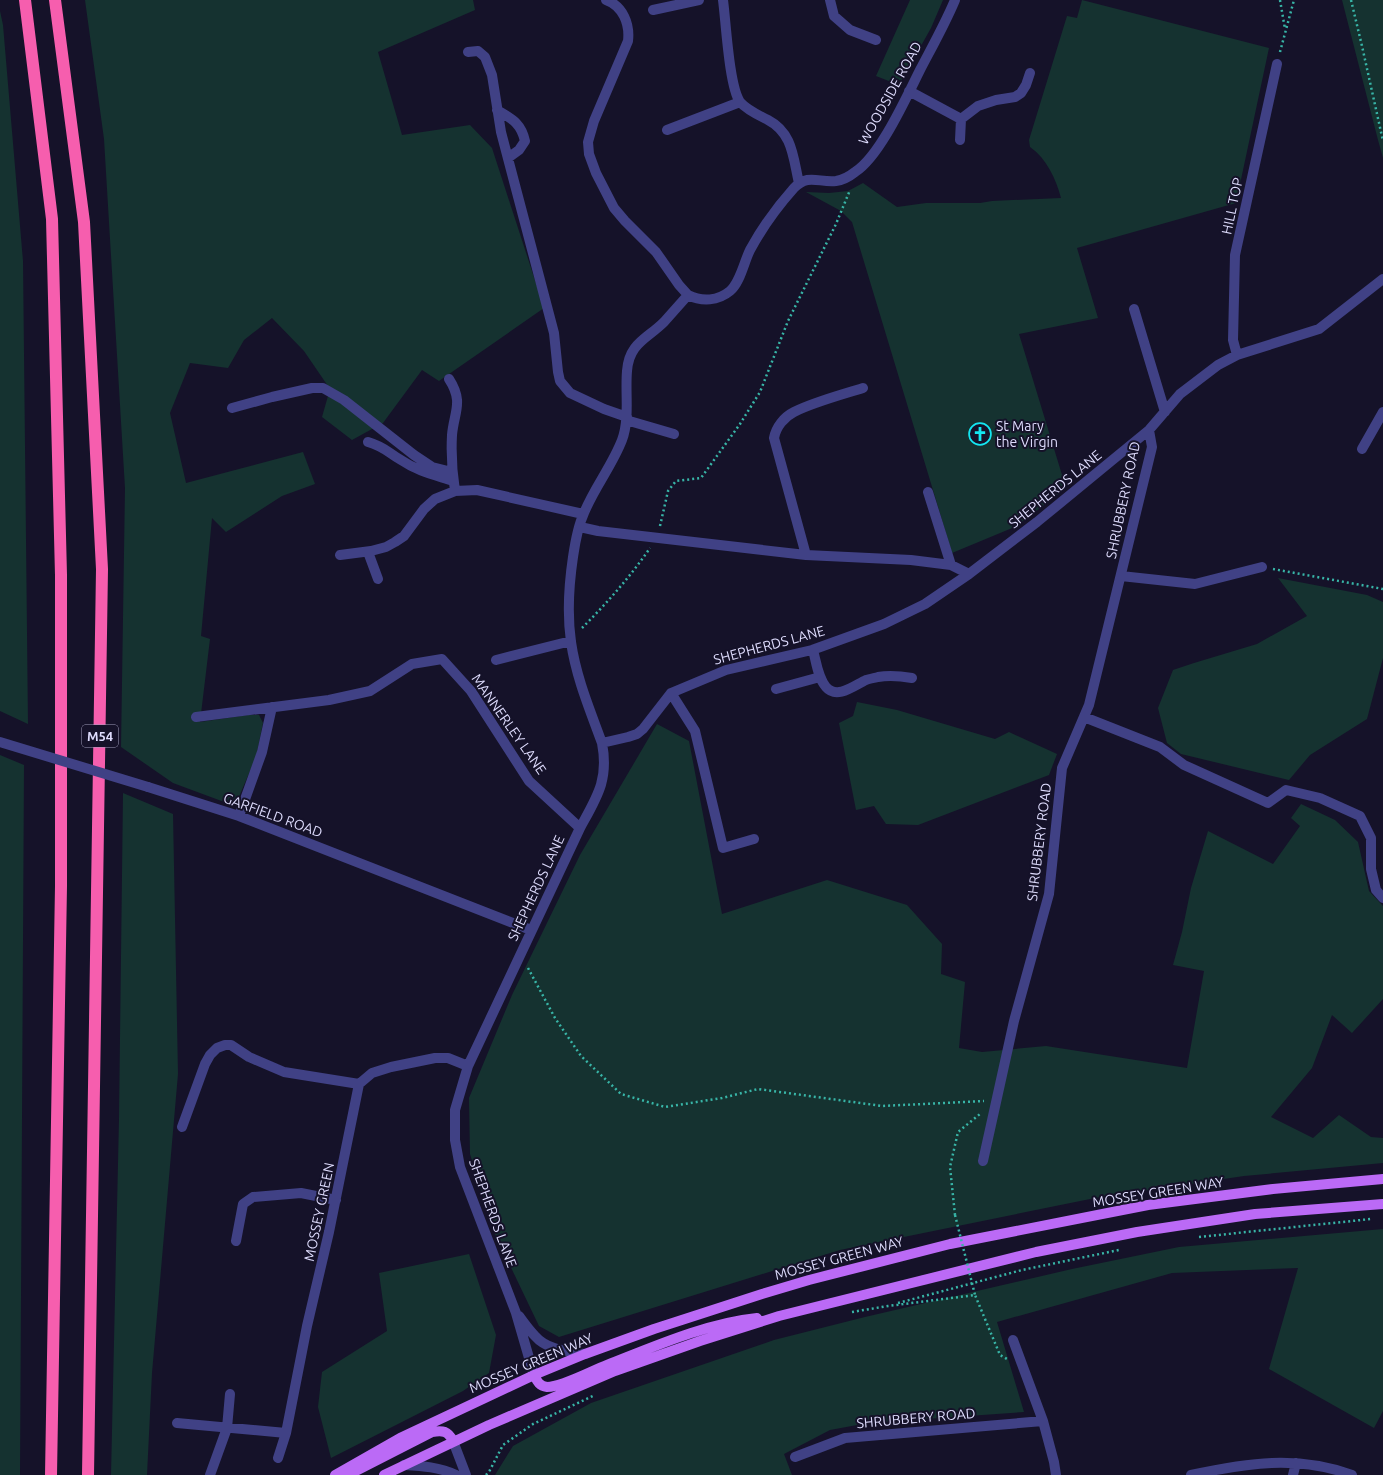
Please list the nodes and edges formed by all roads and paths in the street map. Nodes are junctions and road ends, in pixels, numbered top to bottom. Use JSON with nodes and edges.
{"nodes":[{"id":1,"x":25,"y":0,"type":"edge"},
{"id":2,"x":55,"y":0,"type":"edge"},
{"id":3,"x":606,"y":0,"type":"edge"},
{"id":4,"x":699,"y":0,"type":"edge"},
{"id":5,"x":723,"y":0,"type":"edge"},
{"id":6,"x":830,"y":0,"type":"edge"},
{"id":7,"x":955,"y":0,"type":"edge"},
{"id":8,"x":1280,"y":0,"type":"edge"},
{"id":9,"x":1294,"y":0,"type":"edge"},
{"id":10,"x":1350,"y":0,"type":"edge"},
{"id":11,"x":653,"y":10,"type":"dead end"},
{"id":12,"x":1286,"y":31,"type":"junction"},
{"id":13,"x":876,"y":40,"type":"dead end"},
{"id":14,"x":468,"y":52,"type":"dead end"},
{"id":15,"x":1277,"y":64,"type":"joint"},
{"id":16,"x":1030,"y":73,"type":"dead end"},
{"id":17,"x":909,"y":90,"type":"junction"},
{"id":18,"x":740,"y":102,"type":"junction"},
{"id":19,"x":497,"y":110,"type":"junction"},
{"id":20,"x":961,"y":119,"type":"junction"},
{"id":21,"x":667,"y":130,"type":"dead end"},
{"id":22,"x":960,"y":140,"type":"dead end"},
{"id":23,"x":1383,"y":141,"type":"edge"},
{"id":24,"x":508,"y":158,"type":"junction"},
{"id":25,"x":857,"y":171,"type":"junction"},
{"id":26,"x":799,"y":183,"type":"junction"},
{"id":27,"x":1383,"y":279,"type":"edge"},
{"id":28,"x":688,"y":295,"type":"junction"},
{"id":29,"x":1134,"y":309,"type":"dead end"},
{"id":30,"x":1237,"y":355,"type":"junction"},
{"id":31,"x":448,"y":379,"type":"dead end"},
{"id":32,"x":863,"y":388,"type":"dead end"},
{"id":33,"x":232,"y":408,"type":"dead end"},
{"id":34,"x":1165,"y":412,"type":"junction"},
{"id":35,"x":1383,"y":412,"type":"edge"},
{"id":36,"x":626,"y":418,"type":"junction"},
{"id":37,"x":1149,"y":430,"type":"junction"},
{"id":38,"x":674,"y":434,"type":"dead end"},
{"id":39,"x":368,"y":442,"type":"dead end"},
{"id":40,"x":1362,"y":449,"type":"dead end"},
{"id":41,"x":453,"y":476,"type":"junction"},
{"id":42,"x":455,"y":491,"type":"junction"},
{"id":43,"x":928,"y":492,"type":"dead end"},
{"id":44,"x":583,"y":514,"type":"junction"},
{"id":45,"x":580,"y":527,"type":"junction"},
{"id":46,"x":657,"y":539,"type":"junction"},
{"id":47,"x":368,"y":552,"type":"junction"},
{"id":48,"x":340,"y":555,"type":"dead end"},
{"id":49,"x":806,"y":555,"type":"junction"},
{"id":50,"x":951,"y":565,"type":"junction"},
{"id":51,"x":1262,"y":567,"type":"joint"},
{"id":52,"x":969,"y":574,"type":"junction"},
{"id":53,"x":1120,"y":576,"type":"junction"},
{"id":54,"x":378,"y":579,"type":"dead end"},
{"id":55,"x":1383,"y":589,"type":"edge"},
{"id":56,"x":570,"y":640,"type":"junction"},
{"id":57,"x":813,"y":650,"type":"junction"},
{"id":58,"x":496,"y":660,"type":"dead end"},
{"id":59,"x":820,"y":677,"type":"junction"},
{"id":60,"x":912,"y":678,"type":"dead end"},
{"id":61,"x":776,"y":689,"type":"dead end"},
{"id":62,"x":671,"y":693,"type":"junction"},
{"id":63,"x":272,"y":707,"type":"junction"},
{"id":64,"x":196,"y":717,"type":"dead end"},
{"id":65,"x":1084,"y":717,"type":"junction"},
{"id":66,"x":0,"y":742,"type":"edge"},
{"id":67,"x":602,"y":743,"type":"junction"},
{"id":68,"x":239,"y":816,"type":"junction"},
{"id":69,"x":580,"y":828,"type":"junction"},
{"id":70,"x":754,"y":840,"type":"dead end"},
{"id":71,"x":1383,"y":898,"type":"edge"},
{"id":72,"x":531,"y":930,"type":"junction"},
{"id":73,"x":520,"y":954,"type":"junction"},
{"id":74,"x":468,"y":1066,"type":"junction"},
{"id":75,"x":359,"y":1084,"type":"junction"},
{"id":76,"x":996,"y":1100,"type":"junction"},
{"id":77,"x":182,"y":1127,"type":"dead end"},
{"id":78,"x":983,"y":1161,"type":"dead end"},
{"id":79,"x":1383,"y":1179,"type":"edge"},
{"id":80,"x":336,"y":1200,"type":"junction"},
{"id":81,"x":1383,"y":1204,"type":"edge"},
{"id":82,"x":1375,"y":1219,"type":"dead end"},
{"id":83,"x":1197,"y":1237,"type":"dead end"},
{"id":84,"x":236,"y":1241,"type":"dead end"},
{"id":85,"x":1120,"y":1250,"type":"dead end"},
{"id":86,"x":975,"y":1295,"type":"junction"},
{"id":87,"x":888,"y":1306,"type":"junction"},
{"id":88,"x":516,"y":1313,"type":"junction"},
{"id":89,"x":846,"y":1313,"type":"dead end"},
{"id":90,"x":779,"y":1316,"type":"junction"},
{"id":91,"x":1013,"y":1340,"type":"dead end"},
{"id":92,"x":585,"y":1354,"type":"junction"},
{"id":93,"x":1024,"y":1369,"type":"junction"},
{"id":94,"x":534,"y":1375,"type":"junction"},
{"id":95,"x":230,"y":1394,"type":"dead end"},
{"id":96,"x":596,"y":1394,"type":"dead end"},
{"id":97,"x":1043,"y":1421,"type":"junction"},
{"id":98,"x":177,"y":1423,"type":"dead end"},
{"id":99,"x":227,"y":1428,"type":"junction"},
{"id":100,"x":286,"y":1433,"type":"junction"},
{"id":101,"x":453,"y":1441,"type":"junction"},
{"id":102,"x":795,"y":1457,"type":"dead end"},
{"id":103,"x":278,"y":1458,"type":"dead end"},
{"id":104,"x":1296,"y":1463,"type":"junction"},
{"id":105,"x":404,"y":1465,"type":"junction"},
{"id":106,"x":51,"y":1475,"type":"edge"},
{"id":107,"x":88,"y":1475,"type":"edge"},
{"id":108,"x":210,"y":1475,"type":"edge"},
{"id":109,"x":335,"y":1475,"type":"edge"},
{"id":110,"x":348,"y":1475,"type":"edge"},
{"id":111,"x":384,"y":1475,"type":"edge"},
{"id":112,"x":456,"y":1475,"type":"edge"},
{"id":113,"x":466,"y":1475,"type":"edge"},
{"id":114,"x":486,"y":1475,"type":"edge"},
{"id":115,"x":1056,"y":1475,"type":"edge"},
{"id":116,"x":1191,"y":1475,"type":"edge"},
{"id":117,"x":1293,"y":1475,"type":"edge"},
{"id":118,"x":1352,"y":1475,"type":"edge"}],
"edges":[{"from":1,"to":106,"type":"highway"},
{"from":2,"to":107,"type":"highway","number":"M54"},
{"from":3,"to":28,"type":"street"},
{"from":4,"to":11,"type":"street"},
{"from":5,"to":18,"type":"street"},
{"from":6,"to":13,"type":"street"},
{"from":7,"to":17,"type":"street","name":"WOODSIDE ROAD"},
{"from":8,"to":12,"type":"path"},
{"from":9,"to":12,"type":"path"},
{"from":10,"to":23,"type":"path"},
{"from":12,"to":15,"type":"path"},
{"from":14,"to":19,"type":"street"},
{"from":15,"to":30,"type":"street","name":"HILL TOP"},
{"from":16,"to":20,"type":"street"},
{"from":17,"to":20,"type":"street"},
{"from":17,"to":25,"type":"street","name":"WOODSIDE ROAD"},
{"from":18,"to":21,"type":"street"},
{"from":18,"to":26,"type":"street"},
{"from":19,"to":24,"type":"street"},
{"from":19,"to":24,"type":"street"},
{"from":20,"to":22,"type":"street"},
{"from":24,"to":36,"type":"street"},
{"from":25,"to":26,"type":"street","name":"WOODSIDE ROAD"},
{"from":25,"to":46,"type":"path"},
{"from":26,"to":28,"type":"street"},
{"from":27,"to":30,"type":"street","name":"SHEPHERDS LANE"},
{"from":28,"to":36,"type":"street"},
{"from":29,"to":34,"type":"street"},
{"from":30,"to":34,"type":"street","name":"SHEPHERDS LANE"},
{"from":31,"to":41,"type":"street"},
{"from":32,"to":49,"type":"street"},
{"from":33,"to":41,"type":"street"},
{"from":34,"to":37,"type":"street","name":"SHEPHERDS LANE"},
{"from":35,"to":40,"type":"street"},
{"from":36,"to":38,"type":"street"},
{"from":36,"to":44,"type":"street"},
{"from":37,"to":52,"type":"street","name":"SHEPHERDS LANE"},
{"from":37,"to":53,"type":"street","name":"SHRUBBERY ROAD"},
{"from":39,"to":41,"type":"street"},
{"from":41,"to":42,"type":"street"},
{"from":42,"to":44,"type":"street"},
{"from":42,"to":47,"type":"street"},
{"from":43,"to":50,"type":"street"},
{"from":44,"to":45,"type":"street"},
{"from":45,"to":46,"type":"street"},
{"from":45,"to":56,"type":"street"},
{"from":46,"to":49,"type":"street"},
{"from":46,"to":56,"type":"path"},
{"from":47,"to":48,"type":"street"},
{"from":47,"to":54,"type":"street"},
{"from":49,"to":50,"type":"street"},
{"from":50,"to":52,"type":"street"},
{"from":51,"to":53,"type":"street","name":"SHRUBBERY ROAD"},
{"from":51,"to":55,"type":"path"},
{"from":52,"to":57,"type":"street","name":"SHEPHERDS LANE"},
{"from":53,"to":65,"type":"street","name":"SHRUBBERY ROAD"},
{"from":56,"to":58,"type":"street"},
{"from":56,"to":67,"type":"street"},
{"from":57,"to":59,"type":"street"},
{"from":57,"to":62,"type":"street","name":"SHEPHERDS LANE"},
{"from":59,"to":60,"type":"street"},
{"from":59,"to":61,"type":"street"},
{"from":62,"to":67,"type":"street","name":"SHEPHERDS LANE"},
{"from":62,"to":70,"type":"street"},
{"from":63,"to":64,"type":"street","name":"MANNERLEY LANE"},
{"from":63,"to":68,"type":"street"},
{"from":63,"to":69,"type":"street","name":"MANNERLEY LANE"},
{"from":65,"to":71,"type":"street"},
{"from":65,"to":76,"type":"street","name":"SHRUBBERY ROAD"},
{"from":66,"to":68,"type":"street","name":"GARFIELD ROAD","bridge":true},
{"from":67,"to":69,"type":"street","name":"SHEPHERDS LANE"},
{"from":68,"to":72,"type":"street","name":"GARFIELD ROAD"},
{"from":69,"to":72,"type":"street","name":"SHEPHERDS LANE"},
{"from":72,"to":73,"type":"street","name":"SHEPHERDS LANE"},
{"from":73,"to":74,"type":"street","name":"SHEPHERDS LANE"},
{"from":73,"to":76,"type":"path"},
{"from":74,"to":75,"type":"street"},
{"from":74,"to":88,"type":"street","name":"SHEPHERDS LANE"},
{"from":75,"to":77,"type":"street"},
{"from":75,"to":80,"type":"street","name":"MOSSEY GREEN"},
{"from":76,"to":78,"type":"street","name":"SHRUBBERY ROAD"},
{"from":76,"to":86,"type":"path","bridge":true},
{"from":79,"to":92,"type":"main road","name":"MOSSEY GREEN WAY"},
{"from":80,"to":84,"type":"street"},
{"from":80,"to":100,"type":"street","name":"MOSSEY GREEN"},
{"from":81,"to":90,"type":"main road"},
{"from":82,"to":83,"type":"path"},
{"from":85,"to":87,"type":"path"},
{"from":86,"to":87,"type":"path"},
{"from":86,"to":93,"type":"path"},
{"from":87,"to":89,"type":"path"},
{"from":88,"to":92,"type":"street"},
{"from":88,"to":94,"type":"street","name":"SHEPHERDS LANE"},
{"from":90,"to":94,"type":"main road"},
{"from":90,"to":101,"type":"main road"},
{"from":91,"to":93,"type":"street"},
{"from":92,"to":94,"type":"main road","name":"MOSSEY GREEN WAY"},
{"from":93,"to":97,"type":"street"},
{"from":94,"to":109,"type":"main road","name":"MOSSEY GREEN WAY"},
{"from":95,"to":99,"type":"street"},
{"from":96,"to":114,"type":"path"},
{"from":97,"to":102,"type":"street","name":"SHRUBBERY ROAD"},
{"from":97,"to":115,"type":"street"},
{"from":98,"to":99,"type":"street"},
{"from":99,"to":100,"type":"street"},
{"from":99,"to":108,"type":"street"},
{"from":100,"to":103,"type":"street","name":"MOSSEY GREEN"},
{"from":101,"to":105,"type":"main road"},
{"from":101,"to":110,"type":"main road"},
{"from":101,"to":113,"type":"street"},
{"from":104,"to":116,"type":"street"},
{"from":104,"to":117,"type":"street"},
{"from":104,"to":118,"type":"street"},
{"from":105,"to":111,"type":"main road"},
{"from":105,"to":112,"type":"street"}]}
